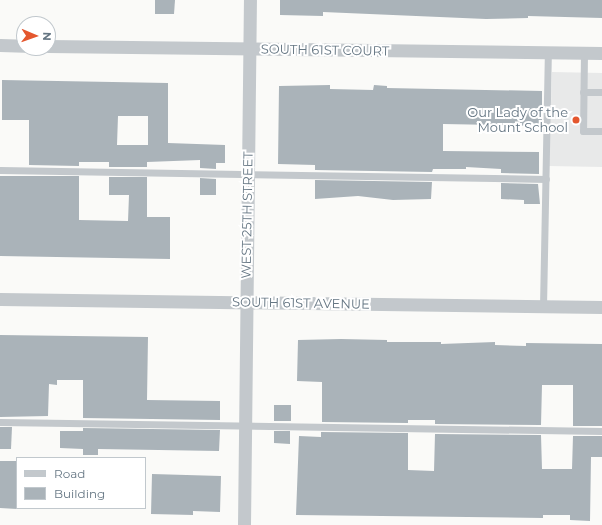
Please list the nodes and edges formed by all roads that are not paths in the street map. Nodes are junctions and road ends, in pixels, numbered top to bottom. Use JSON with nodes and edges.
{"nodes":[{"id":1,"x":250,"y":0,"type":"edge"},
{"id":2,"x":0,"y":45,"type":"edge"},
{"id":3,"x":16,"y":46,"type":"edge"},
{"id":4,"x":56,"y":46,"type":"edge"},
{"id":5,"x":249,"y":48,"type":"junction"},
{"id":6,"x":548,"y":53,"type":"junction"},
{"id":7,"x":584,"y":53,"type":"junction"},
{"id":8,"x":602,"y":54,"type":"edge"},
{"id":9,"x":583,"y":92,"type":"junction"},
{"id":10,"x":602,"y":92,"type":"edge"},
{"id":11,"x":602,"y":131,"type":"edge"},
{"id":12,"x":0,"y":170,"type":"edge"},
{"id":13,"x":248,"y":174,"type":"junction"},
{"id":14,"x":546,"y":179,"type":"junction"},
{"id":15,"x":0,"y":299,"type":"edge"},
{"id":16,"x":246,"y":302,"type":"junction"},
{"id":17,"x":543,"y":307,"type":"junction"},
{"id":18,"x":602,"y":307,"type":"edge"},
{"id":19,"x":0,"y":422,"type":"edge"},
{"id":20,"x":245,"y":426,"type":"junction"},
{"id":21,"x":602,"y":431,"type":"edge"},
{"id":22,"x":244,"y":525,"type":"edge"}],
"edges":[{"from":1,"to":5,"type":"street","name":"WEST 25TH STREET"},
{"from":2,"to":3,"type":"street"},
{"from":4,"to":5,"type":"street","name":"SOUTH 61ST COURT"},
{"from":5,"to":6,"type":"street","name":"SOUTH 61ST COURT"},
{"from":5,"to":13,"type":"street","name":"WEST 25TH STREET"},
{"from":6,"to":7,"type":"street","name":"SOUTH 61ST COURT"},
{"from":6,"to":14,"type":"lane"},
{"from":7,"to":8,"type":"street","name":"SOUTH 61ST COURT"},
{"from":7,"to":9,"type":"lane"},
{"from":9,"to":10,"type":"lane"},
{"from":9,"to":11,"type":"lane"},
{"from":12,"to":13,"type":"lane"},
{"from":13,"to":14,"type":"lane"},
{"from":13,"to":16,"type":"street","name":"WEST 25TH STREET"},
{"from":14,"to":17,"type":"lane"},
{"from":15,"to":16,"type":"street","name":"SOUTH 61ST AVENUE"},
{"from":16,"to":17,"type":"street","name":"SOUTH 61ST AVENUE"},
{"from":16,"to":20,"type":"street","name":"WEST 25TH STREET"},
{"from":17,"to":18,"type":"street","name":"SOUTH 61ST AVENUE"},
{"from":19,"to":20,"type":"lane"},
{"from":20,"to":21,"type":"lane"},
{"from":20,"to":22,"type":"street","name":"WEST 25TH STREET"}]}
